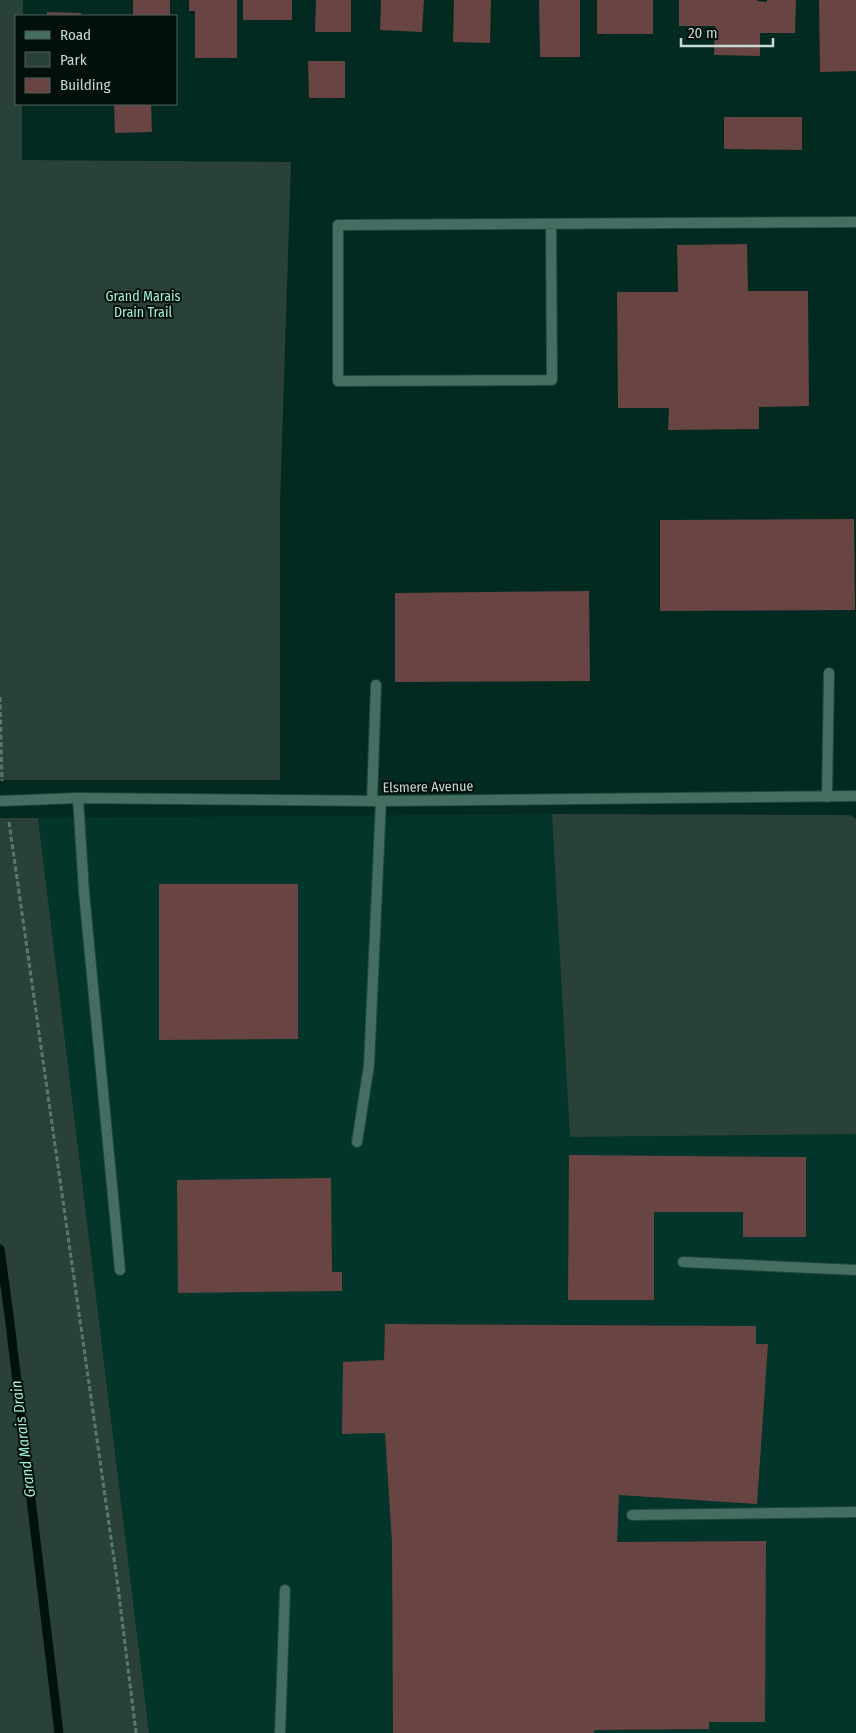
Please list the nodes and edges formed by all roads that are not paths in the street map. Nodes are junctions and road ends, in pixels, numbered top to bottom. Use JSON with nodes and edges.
{"nodes":[{"id":1,"x":856,"y":222,"type":"edge"},
{"id":2,"x":551,"y":224,"type":"junction"},
{"id":3,"x":829,"y":672,"type":"dead end"},
{"id":4,"x":376,"y":685,"type":"dead end"},
{"id":5,"x":856,"y":796,"type":"edge"},
{"id":6,"x":827,"y":797,"type":"junction"},
{"id":7,"x":78,"y":798,"type":"junction"},
{"id":8,"x":0,"y":801,"type":"edge"},
{"id":9,"x":376,"y":801,"type":"junction"},
{"id":10,"x":357,"y":1142,"type":"dead end"},
{"id":11,"x":683,"y":1262,"type":"dead end"},
{"id":12,"x":120,"y":1270,"type":"dead end"},
{"id":13,"x":856,"y":1270,"type":"edge"},
{"id":14,"x":856,"y":1512,"type":"edge"},
{"id":15,"x":632,"y":1515,"type":"dead end"},
{"id":16,"x":285,"y":1590,"type":"dead end"},
{"id":17,"x":280,"y":1733,"type":"edge"}],
"edges":[{"from":1,"to":2,"type":"street"},
{"from":2,"to":2,"type":"street"},
{"from":3,"to":6,"type":"street"},
{"from":4,"to":9,"type":"street"},
{"from":5,"to":6,"type":"street","name":"Elsmere Avenue"},
{"from":6,"to":9,"type":"street","name":"Elsmere Avenue"},
{"from":7,"to":8,"type":"street","name":"Elsmere Avenue"},
{"from":7,"to":9,"type":"street","name":"Elsmere Avenue"},
{"from":7,"to":12,"type":"street"},
{"from":9,"to":10,"type":"street"},
{"from":11,"to":13,"type":"street"},
{"from":14,"to":15,"type":"street"},
{"from":16,"to":17,"type":"street"}]}
